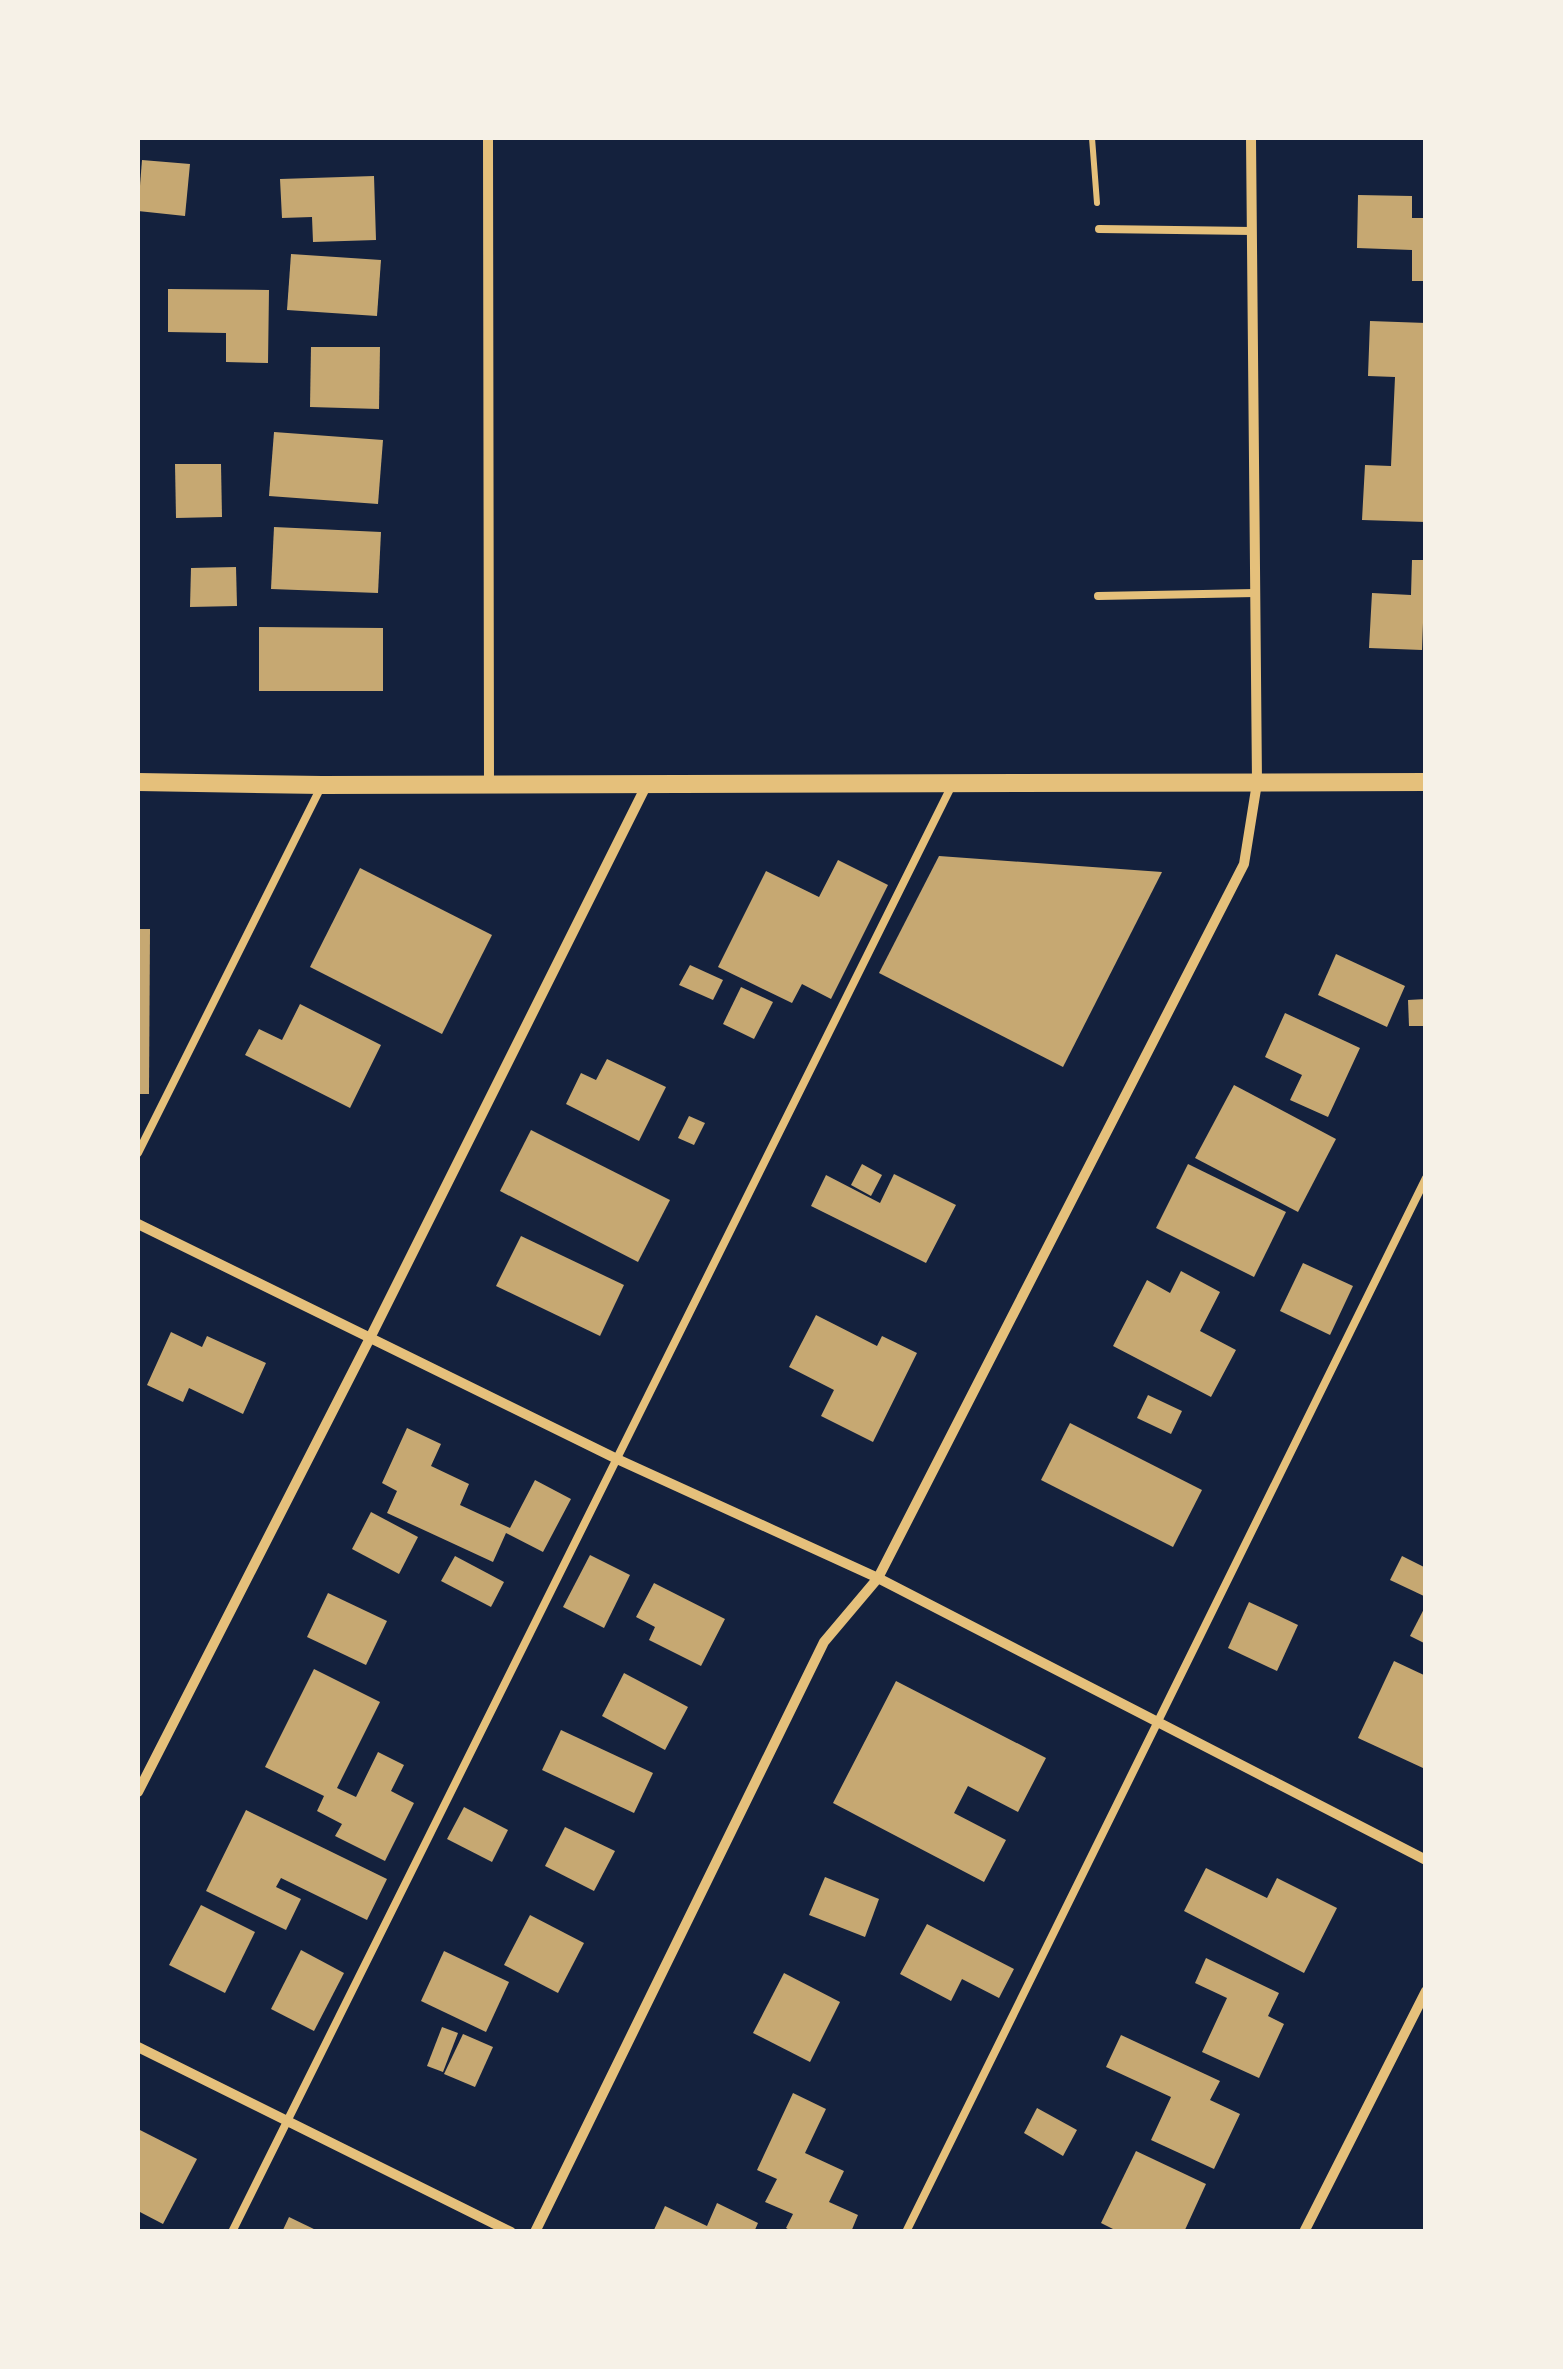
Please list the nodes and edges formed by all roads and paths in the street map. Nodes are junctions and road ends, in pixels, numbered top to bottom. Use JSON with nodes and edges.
{"nodes":[{"id":1,"x":488,"y":138,"type":"edge"},
{"id":2,"x":1092,"y":138,"type":"edge"},
{"id":3,"x":1251,"y":138,"type":"edge"},
{"id":4,"x":1099,"y":229,"type":"joint"},
{"id":5,"x":1252,"y":231,"type":"junction"},
{"id":6,"x":1255,"y":593,"type":"junction"},
{"id":7,"x":1098,"y":596,"type":"dead end"},
{"id":8,"x":138,"y":782,"type":"edge"},
{"id":9,"x":1426,"y":782,"type":"edge"},
{"id":10,"x":952,"y":783,"type":"junction"},
{"id":11,"x":1257,"y":783,"type":"junction"},
{"id":12,"x":489,"y":784,"type":"junction"},
{"id":13,"x":647,"y":784,"type":"junction"},
{"id":14,"x":322,"y":785,"type":"junction"},
{"id":15,"x":138,"y":1153,"type":"edge"},
{"id":16,"x":1426,"y":1178,"type":"edge"},
{"id":17,"x":138,"y":1224,"type":"edge"},
{"id":18,"x":370,"y":1338,"type":"junction"},
{"id":19,"x":617,"y":1460,"type":"junction"},
{"id":20,"x":878,"y":1578,"type":"junction"},
{"id":21,"x":1157,"y":1723,"type":"junction"},
{"id":22,"x":138,"y":1792,"type":"edge"},
{"id":23,"x":1426,"y":1860,"type":"edge"},
{"id":24,"x":1426,"y":1991,"type":"edge"},
{"id":25,"x":138,"y":2047,"type":"edge"},
{"id":26,"x":288,"y":2121,"type":"junction"},
{"id":27,"x":232,"y":2232,"type":"edge"},
{"id":28,"x":510,"y":2232,"type":"edge"},
{"id":29,"x":535,"y":2232,"type":"edge"},
{"id":30,"x":906,"y":2232,"type":"edge"},
{"id":31,"x":1304,"y":2232,"type":"edge"}],
"edges":[{"from":1,"to":12,"type":"street"},
{"from":2,"to":4,"type":"path"},
{"from":3,"to":5,"type":"street"},
{"from":4,"to":5,"type":"lane"},
{"from":5,"to":6,"type":"street"},
{"from":6,"to":7,"type":"lane"},
{"from":6,"to":11,"type":"street"},
{"from":8,"to":14,"type":"street"},
{"from":9,"to":11,"type":"street"},
{"from":10,"to":11,"type":"street"},
{"from":10,"to":13,"type":"street"},
{"from":10,"to":19,"type":"lane"},
{"from":11,"to":20,"type":"street"},
{"from":12,"to":13,"type":"street"},
{"from":12,"to":14,"type":"street"},
{"from":13,"to":18,"type":"street"},
{"from":14,"to":15,"type":"lane"},
{"from":16,"to":21,"type":"lane"},
{"from":17,"to":18,"type":"street"},
{"from":18,"to":19,"type":"street"},
{"from":18,"to":22,"type":"street"},
{"from":19,"to":20,"type":"street"},
{"from":19,"to":26,"type":"lane"},
{"from":20,"to":21,"type":"street"},
{"from":20,"to":29,"type":"street"},
{"from":21,"to":23,"type":"street"},
{"from":21,"to":30,"type":"lane"},
{"from":24,"to":31,"type":"street"},
{"from":25,"to":26,"type":"street"},
{"from":26,"to":27,"type":"lane"},
{"from":26,"to":28,"type":"street"}]}
